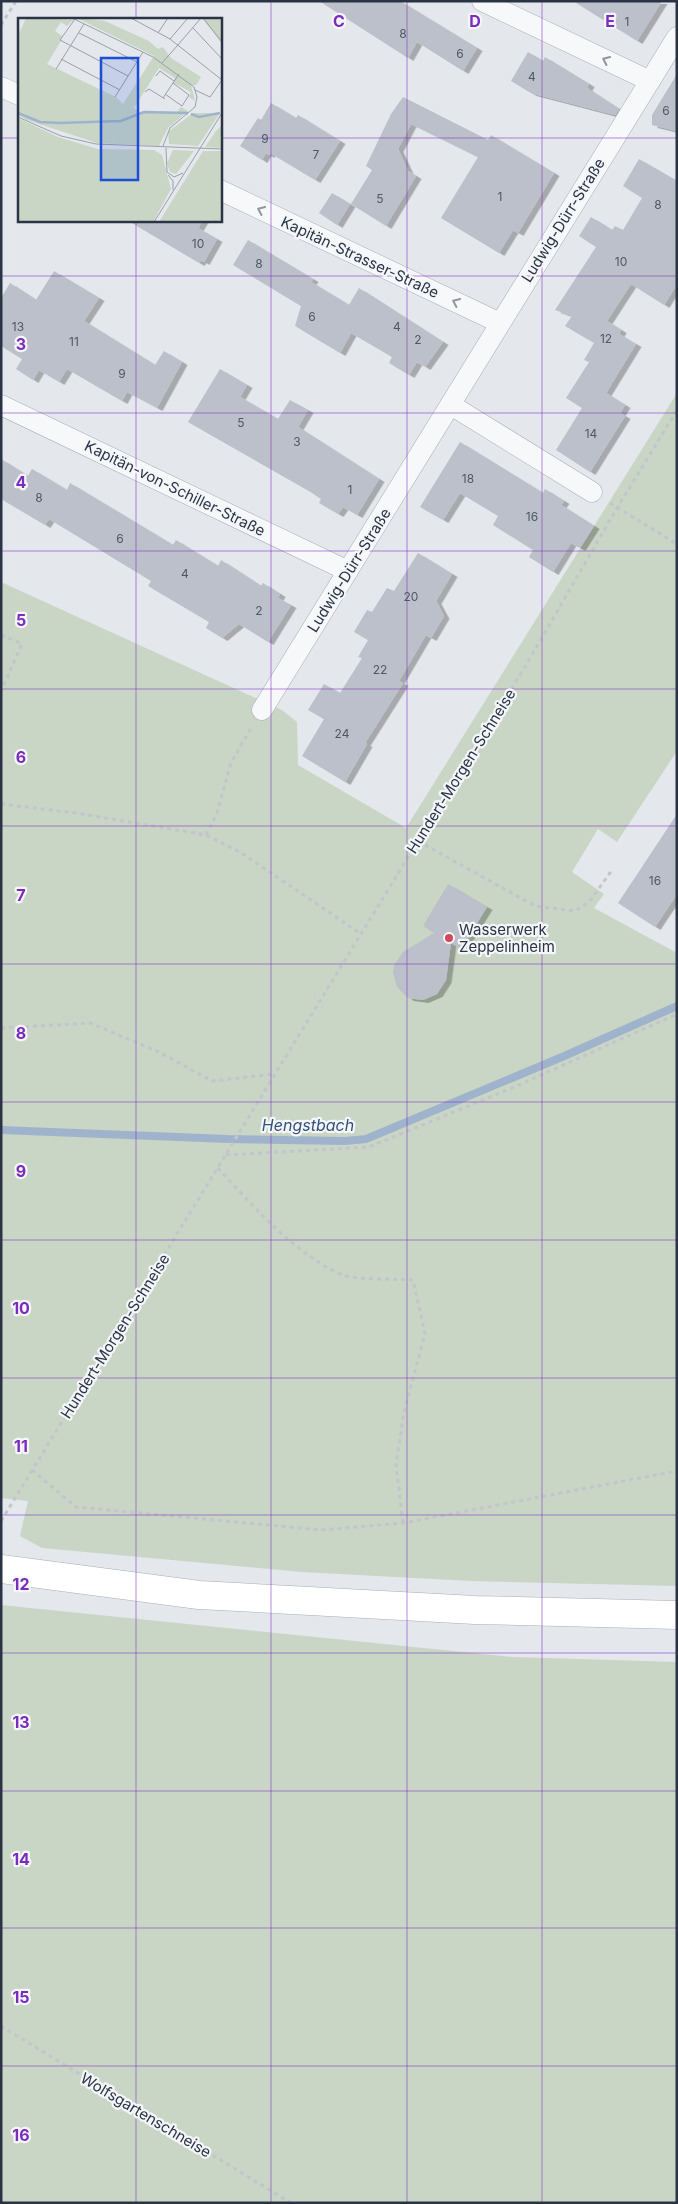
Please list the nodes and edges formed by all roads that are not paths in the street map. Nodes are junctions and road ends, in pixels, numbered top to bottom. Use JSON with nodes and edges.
{"nodes":[{"id":1,"x":482,"y":1,"type":"edge"},
{"id":2,"x":677,"y":37,"type":"edge"},
{"id":3,"x":650,"y":80,"type":"junction"},
{"id":4,"x":1,"y":87,"type":"edge"},
{"id":5,"x":18,"y":95,"type":"edge"},
{"id":6,"x":221,"y":190,"type":"edge"},
{"id":7,"x":500,"y":323,"type":"junction"},
{"id":8,"x":1,"y":404,"type":"edge"},
{"id":9,"x":451,"y":404,"type":"junction"},
{"id":10,"x":592,"y":492,"type":"road end"},
{"id":11,"x":348,"y":571,"type":"junction"},
{"id":12,"x":262,"y":710,"type":"road end"},
{"id":13,"x":14,"y":1571,"type":"edge"},
{"id":14,"x":677,"y":1615,"type":"edge"}],
"edges":[{"from":3,"to":1,"type":"street","one_way":true},
{"from":2,"to":3,"type":"street","name":"Ludwig-Dürr-Straße"},
{"from":3,"to":7,"type":"street","name":"Ludwig-Dürr-Straße"},
{"from":4,"to":5,"type":"street"},
{"from":7,"to":6,"type":"street","name":"Kapitän-Strasser-Straße","one_way":true},
{"from":7,"to":9,"type":"street","name":"Ludwig-Dürr-Straße"},
{"from":8,"to":11,"type":"street","name":"Kapitän-von-Schiller-Straße"},
{"from":9,"to":10,"type":"street"},
{"from":9,"to":11,"type":"street","name":"Ludwig-Dürr-Straße"},
{"from":11,"to":12,"type":"street","name":"Ludwig-Dürr-Straße"},
{"from":13,"to":14,"type":"main road"}]}
